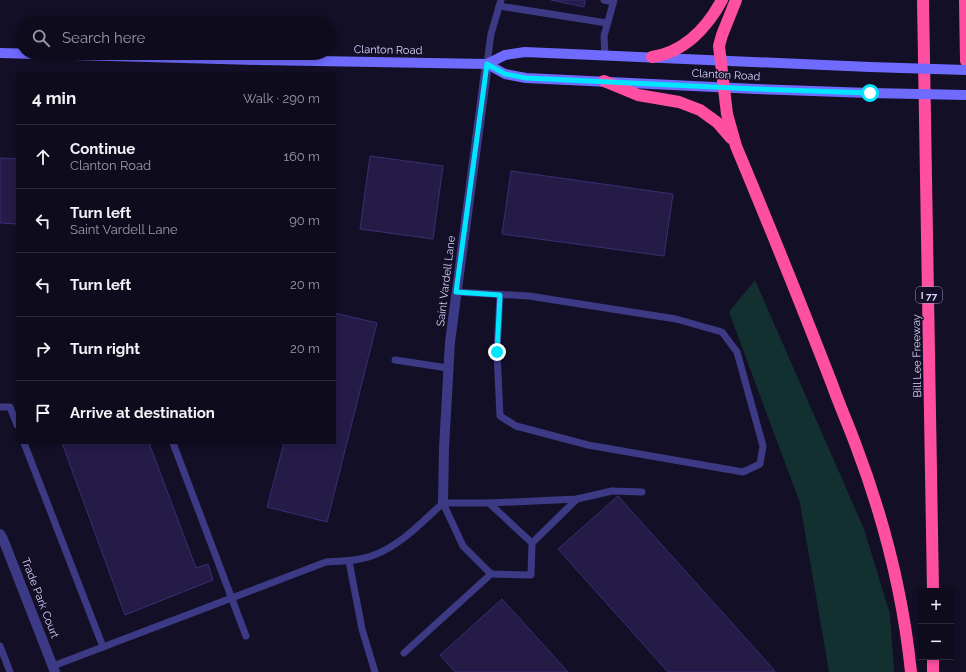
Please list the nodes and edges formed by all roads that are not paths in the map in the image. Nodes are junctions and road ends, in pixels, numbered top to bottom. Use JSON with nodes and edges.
{"nodes":[{"id":1,"x":604,"y":0,"type":"edge"},
{"id":2,"x":722,"y":0,"type":"edge"},
{"id":3,"x":736,"y":0,"type":"edge"},
{"id":4,"x":924,"y":0,"type":"edge"},
{"id":5,"x":965,"y":0,"type":"edge"},
{"id":6,"x":614,"y":1,"type":"edge"},
{"id":7,"x":500,"y":3,"type":"edge"},
{"id":8,"x":607,"y":23,"type":"junction"},
{"id":9,"x":0,"y":53,"type":"edge"},
{"id":10,"x":16,"y":53,"type":"edge"},
{"id":11,"x":605,"y":54,"type":"junction"},
{"id":12,"x":652,"y":57,"type":"junction"},
{"id":13,"x":260,"y":60,"type":"edge"},
{"id":14,"x":720,"y":60,"type":"junction"},
{"id":15,"x":966,"y":61,"type":"edge"},
{"id":16,"x":487,"y":64,"type":"junction"},
{"id":17,"x":966,"y":70,"type":"edge"},
{"id":18,"x":604,"y":81,"type":"junction"},
{"id":19,"x":723,"y":87,"type":"junction"},
{"id":20,"x":966,"y":95,"type":"edge"},
{"id":21,"x":736,"y":146,"type":"junction"},
{"id":22,"x":456,"y":292,"type":"junction"},
{"id":23,"x":500,"y":295,"type":"junction"},
{"id":24,"x":395,"y":360,"type":"dead end"},
{"id":25,"x":448,"y":368,"type":"junction"},
{"id":26,"x":0,"y":407,"type":"edge"},
{"id":27,"x":16,"y":423,"type":"edge"},
{"id":28,"x":24,"y":444,"type":"edge"},
{"id":29,"x":173,"y":444,"type":"edge"},
{"id":30,"x":642,"y":492,"type":"dead end"},
{"id":31,"x":577,"y":499,"type":"junction"},
{"id":32,"x":443,"y":503,"type":"junction"},
{"id":33,"x":489,"y":503,"type":"junction"},
{"id":34,"x":0,"y":534,"type":"edge"},
{"id":35,"x":532,"y":543,"type":"junction"},
{"id":36,"x":349,"y":561,"type":"junction"},
{"id":37,"x":491,"y":574,"type":"junction"},
{"id":38,"x":933,"y":588,"type":"edge"},
{"id":39,"x":232,"y":597,"type":"junction"},
{"id":40,"x":246,"y":636,"type":"dead end"},
{"id":41,"x":0,"y":646,"type":"edge"},
{"id":42,"x":103,"y":647,"type":"junction"},
{"id":43,"x":404,"y":653,"type":"dead end"},
{"id":44,"x":933,"y":660,"type":"edge"},
{"id":45,"x":54,"y":669,"type":"edge"},
{"id":46,"x":10,"y":672,"type":"edge"},
{"id":47,"x":375,"y":672,"type":"edge"},
{"id":48,"x":911,"y":672,"type":"edge"},
{"id":49,"x":933,"y":672,"type":"edge"}],
"edges":[{"from":1,"to":6,"type":"lane"},
{"from":2,"to":12,"type":"highway"},
{"from":3,"to":14,"type":"highway"},
{"from":4,"to":38,"type":"highway","name":"Bill Lee Freeway","number":"I 77"},
{"from":5,"to":15,"type":"highway"},
{"from":6,"to":8,"type":"lane"},
{"from":7,"to":8,"type":"lane"},
{"from":7,"to":16,"type":"lane"},
{"from":8,"to":11,"type":"lane"},
{"from":9,"to":10,"type":"main road","name":"Clanton Road"},
{"from":11,"to":12,"type":"main road","name":"Clanton Road"},
{"from":11,"to":16,"type":"main road","name":"Clanton Road"},
{"from":12,"to":14,"type":"main road","name":"Clanton Road"},
{"from":13,"to":16,"type":"main road","name":"Clanton Road"},
{"from":14,"to":17,"type":"main road","name":"Clanton Road","bridge":true},
{"from":14,"to":19,"type":"highway"},
{"from":16,"to":18,"type":"main road","name":"Clanton Road"},
{"from":16,"to":22,"type":"street","name":"Saint Vardell Lane"},
{"from":18,"to":19,"type":"main road","name":"Clanton Road"},
{"from":18,"to":21,"type":"highway"},
{"from":19,"to":20,"type":"main road","name":"Clanton Road","bridge":true},
{"from":19,"to":21,"type":"highway"},
{"from":21,"to":48,"type":"highway"},
{"from":22,"to":23,"type":"lane"},
{"from":22,"to":25,"type":"street","name":"Saint Vardell Lane"},
{"from":23,"to":23,"type":"lane"},
{"from":24,"to":25,"type":"lane"},
{"from":25,"to":32,"type":"street","name":"Saint Vardell Lane"},
{"from":26,"to":27,"type":"lane"},
{"from":28,"to":42,"type":"lane"},
{"from":29,"to":39,"type":"lane"},
{"from":30,"to":31,"type":"lane"},
{"from":31,"to":33,"type":"lane"},
{"from":31,"to":35,"type":"lane"},
{"from":32,"to":33,"type":"lane"},
{"from":32,"to":36,"type":"lane"},
{"from":32,"to":37,"type":"lane"},
{"from":33,"to":35,"type":"lane"},
{"from":34,"to":45,"type":"street","name":"Trade Park Court"},
{"from":35,"to":37,"type":"lane"},
{"from":36,"to":39,"type":"lane"},
{"from":36,"to":47,"type":"lane"},
{"from":37,"to":43,"type":"lane"},
{"from":39,"to":40,"type":"lane"},
{"from":39,"to":42,"type":"lane"},
{"from":41,"to":46,"type":"lane"},
{"from":42,"to":45,"type":"lane"},
{"from":44,"to":49,"type":"highway"}]}
